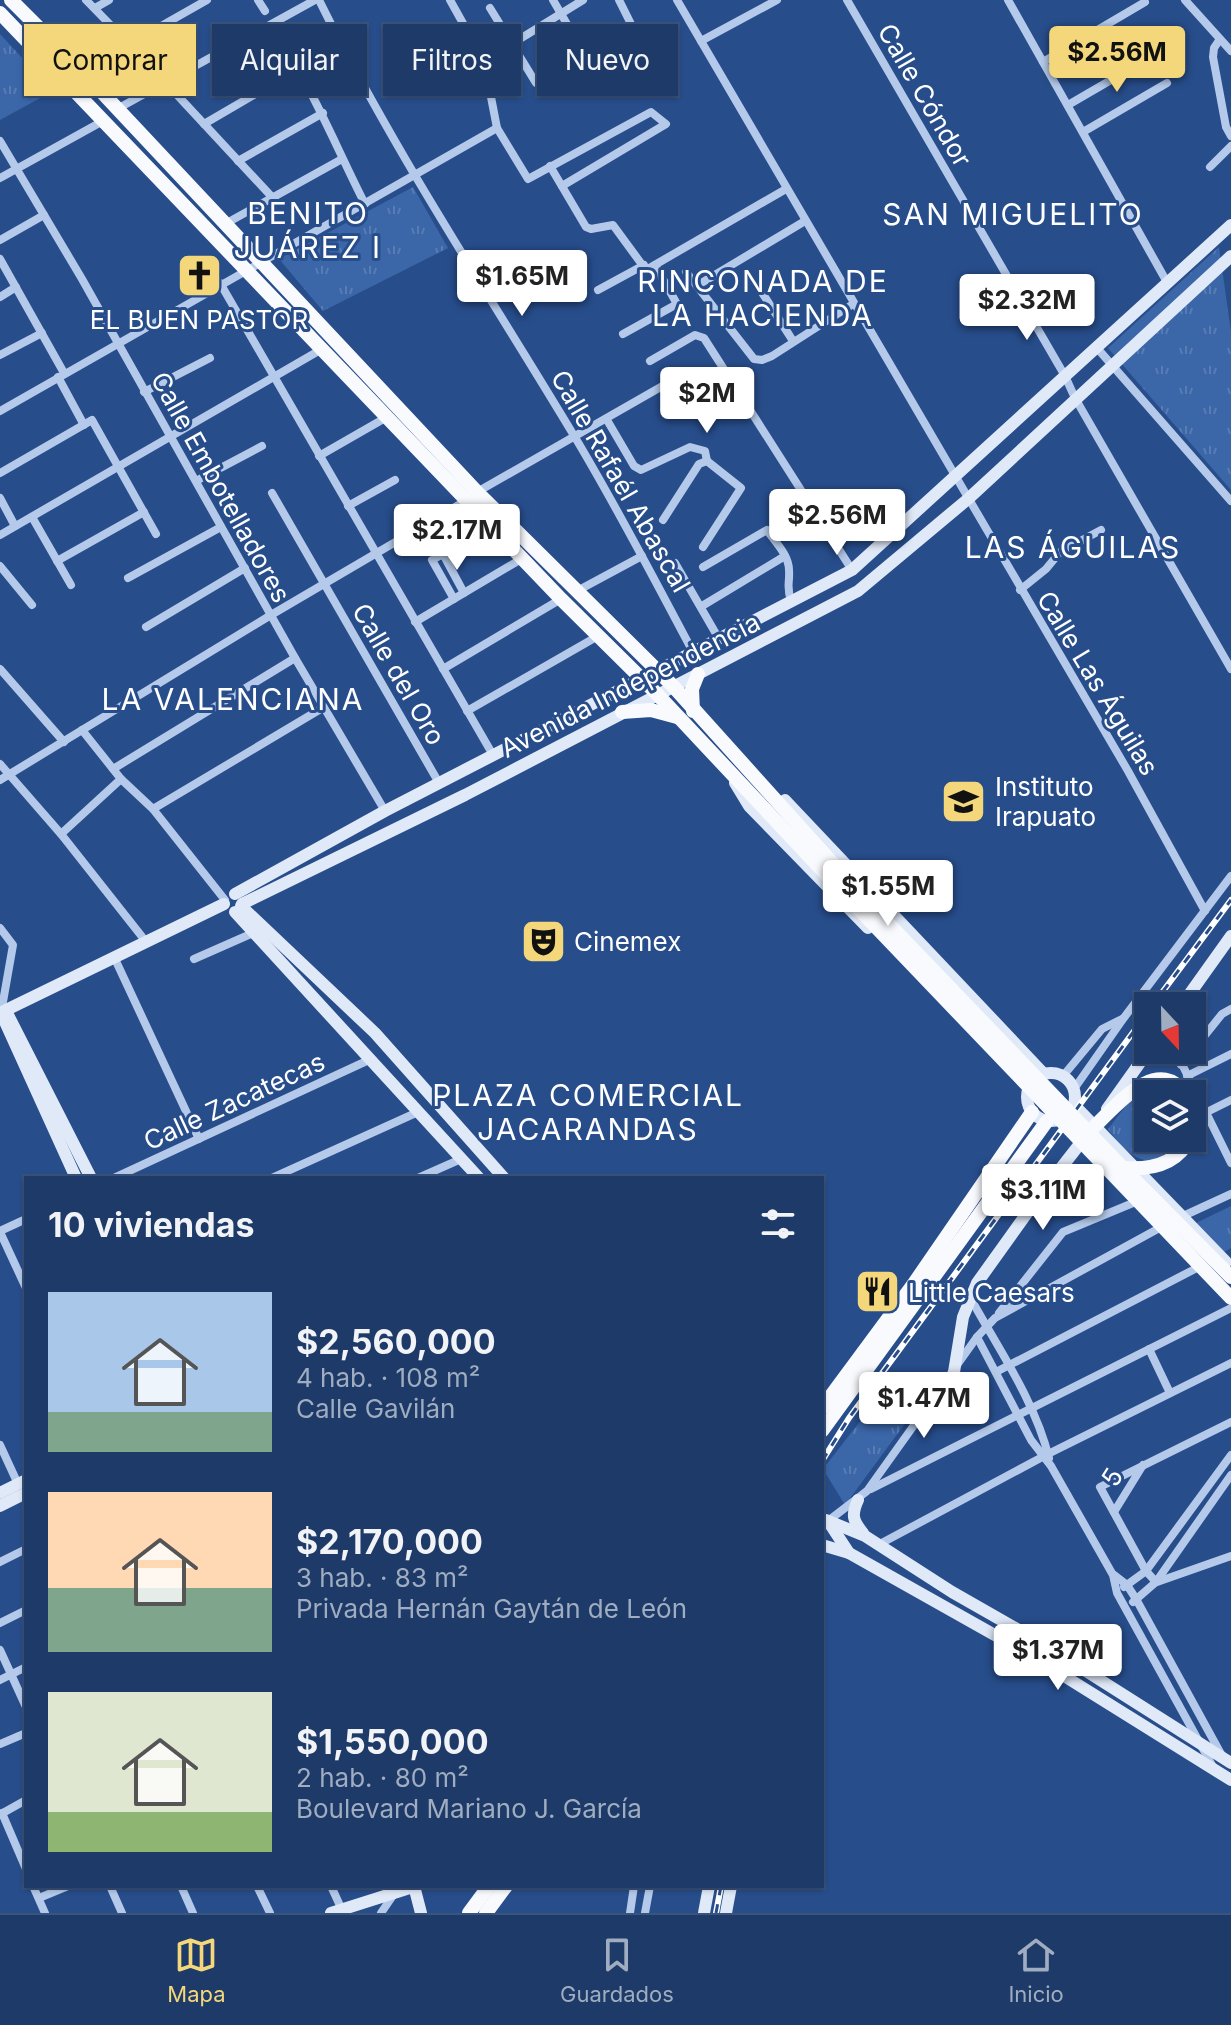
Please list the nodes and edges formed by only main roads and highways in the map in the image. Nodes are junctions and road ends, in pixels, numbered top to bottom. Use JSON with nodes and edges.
{"nodes":[{"id":1,"x":11,"y":0,"type":"edge"},
{"id":2,"x":0,"y":13,"type":"edge"},
{"id":3,"x":252,"y":265,"type":"junction"},
{"id":4,"x":472,"y":496,"type":"junction"},
{"id":5,"x":698,"y":674,"type":"road end"},
{"id":6,"x":694,"y":711,"type":"junction"},
{"id":7,"x":622,"y":712,"type":"road end"},
{"id":8,"x":679,"y":717,"type":"junction"},
{"id":9,"x":734,"y":765,"type":"junction"},
{"id":10,"x":857,"y":899,"type":"junction"},
{"id":11,"x":1134,"y":1090,"type":"edge"},
{"id":12,"x":1032,"y":1112,"type":"road end"},
{"id":13,"x":1052,"y":1121,"type":"road end"},
{"id":14,"x":1095,"y":1126,"type":"road end"},
{"id":15,"x":1179,"y":1152,"type":"edge"},
{"id":16,"x":1123,"y":1168,"type":"junction"},
{"id":17,"x":1231,"y":1277,"type":"edge"},
{"id":18,"x":1231,"y":1298,"type":"edge"},
{"id":19,"x":880,"y":1328,"type":"junction"},
{"id":20,"x":878,"y":1353,"type":"junction"},
{"id":21,"x":824,"y":1405,"type":"edge"},
{"id":22,"x":824,"y":1428,"type":"edge"},
{"id":23,"x":488,"y":1888,"type":"edge"},
{"id":24,"x":505,"y":1888,"type":"edge"},
{"id":25,"x":469,"y":1913,"type":"edge"},
{"id":26,"x":486,"y":1913,"type":"edge"}],
"edges":[{"from":1,"to":3,"type":"main road"},
{"from":2,"to":3,"type":"main road"},
{"from":3,"to":4,"type":"main road"},
{"from":3,"to":4,"type":"main road"},
{"from":4,"to":6,"type":"main road"},
{"from":4,"to":8,"type":"main road"},
{"from":5,"to":6,"type":"main road"},
{"from":6,"to":9,"type":"main road"},
{"from":7,"to":8,"type":"main road"},
{"from":8,"to":9,"type":"main road"},
{"from":9,"to":10,"type":"main road"},
{"from":10,"to":16,"type":"main road","bridge":true},
{"from":10,"to":18,"type":"main road","bridge":true},
{"from":11,"to":14,"type":"main road"},
{"from":12,"to":19,"type":"main road"},
{"from":13,"to":20,"type":"main road"},
{"from":15,"to":16,"type":"main road","bridge":true},
{"from":16,"to":17,"type":"main road","bridge":true},
{"from":19,"to":20,"type":"main road"},
{"from":19,"to":21,"type":"main road"},
{"from":20,"to":22,"type":"main road"},
{"from":23,"to":25,"type":"main road"},
{"from":24,"to":26,"type":"main road"}]}
